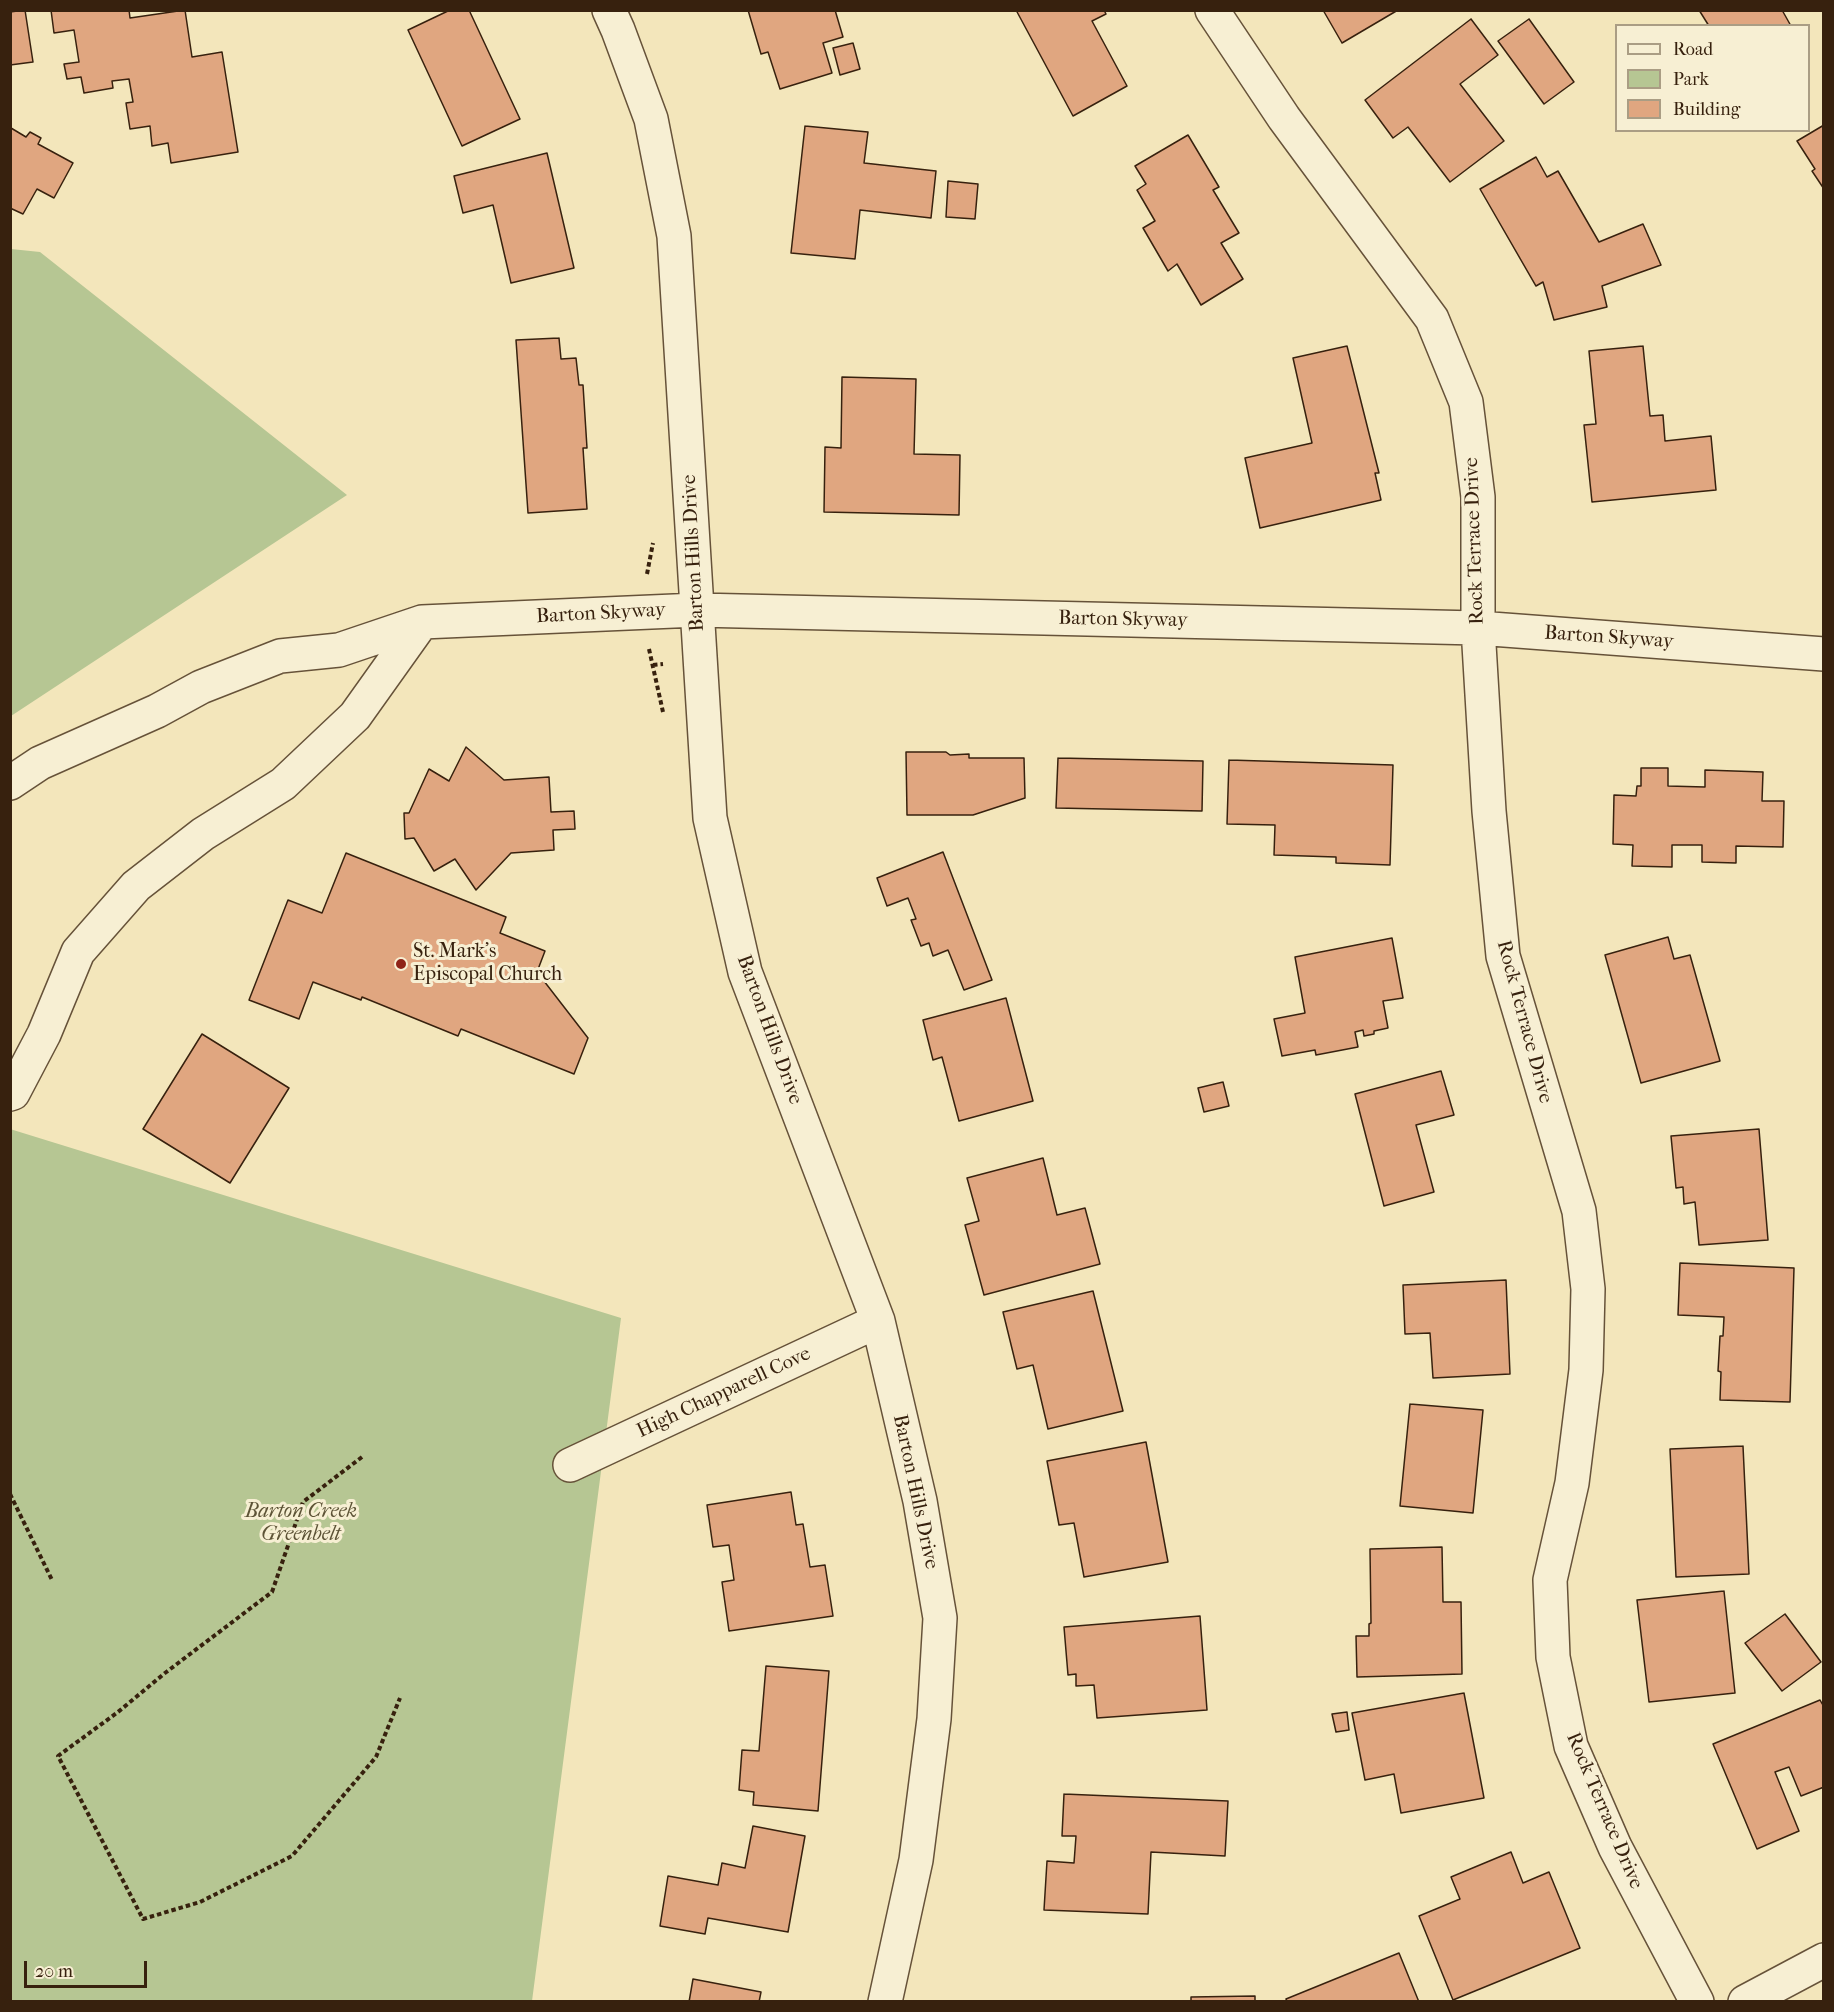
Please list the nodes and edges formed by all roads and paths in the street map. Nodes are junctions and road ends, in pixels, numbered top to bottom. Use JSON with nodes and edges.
{"nodes":[{"id":1,"x":609,"y":10,"type":"edge"},
{"id":2,"x":1212,"y":10,"type":"edge"},
{"id":3,"x":654,"y":534,"type":"dead end"},
{"id":4,"x":644,"y":584,"type":"dead end"},
{"id":5,"x":697,"y":609,"type":"junction"},
{"id":6,"x":422,"y":622,"type":"junction"},
{"id":7,"x":1479,"y":628,"type":"junction"},
{"id":8,"x":648,"y":644,"type":"dead end"},
{"id":9,"x":1824,"y":654,"type":"edge"},
{"id":10,"x":664,"y":719,"type":"dead end"},
{"id":11,"x":10,"y":783,"type":"edge"},
{"id":12,"x":10,"y":1094,"type":"edge"},
{"id":13,"x":878,"y":1321,"type":"junction"},
{"id":14,"x":362,"y":1457,"type":"dead end"},
{"id":15,"x":570,"y":1464,"type":"dead end"},
{"id":16,"x":10,"y":1494,"type":"edge"},
{"id":17,"x":52,"y":1580,"type":"dead end"},
{"id":18,"x":400,"y":1698,"type":"dead end"},
{"id":19,"x":1824,"y":1960,"type":"edge"},
{"id":20,"x":885,"y":2001,"type":"edge"},
{"id":21,"x":1697,"y":2001,"type":"edge"},
{"id":22,"x":1745,"y":2001,"type":"edge"}],
"edges":[{"from":1,"to":5,"type":"street","name":"Barton Hills Drive"},
{"from":2,"to":7,"type":"street","name":"Rock Terrace Drive"},
{"from":3,"to":4,"type":"path"},
{"from":5,"to":6,"type":"street","name":"Barton Skyway"},
{"from":5,"to":7,"type":"street","name":"Barton Skyway"},
{"from":5,"to":13,"type":"street","name":"Barton Hills Drive"},
{"from":6,"to":11,"type":"street","name":"Barton Skyway"},
{"from":6,"to":12,"type":"street"},
{"from":7,"to":9,"type":"street","name":"Barton Skyway"},
{"from":7,"to":21,"type":"street","name":"Rock Terrace Drive"},
{"from":8,"to":10,"type":"path"},
{"from":13,"to":15,"type":"street","name":"High Chapparell Cove"},
{"from":13,"to":20,"type":"street","name":"Barton Hills Drive"},
{"from":14,"to":18,"type":"path"},
{"from":16,"to":17,"type":"path"},
{"from":19,"to":22,"type":"street"}]}
